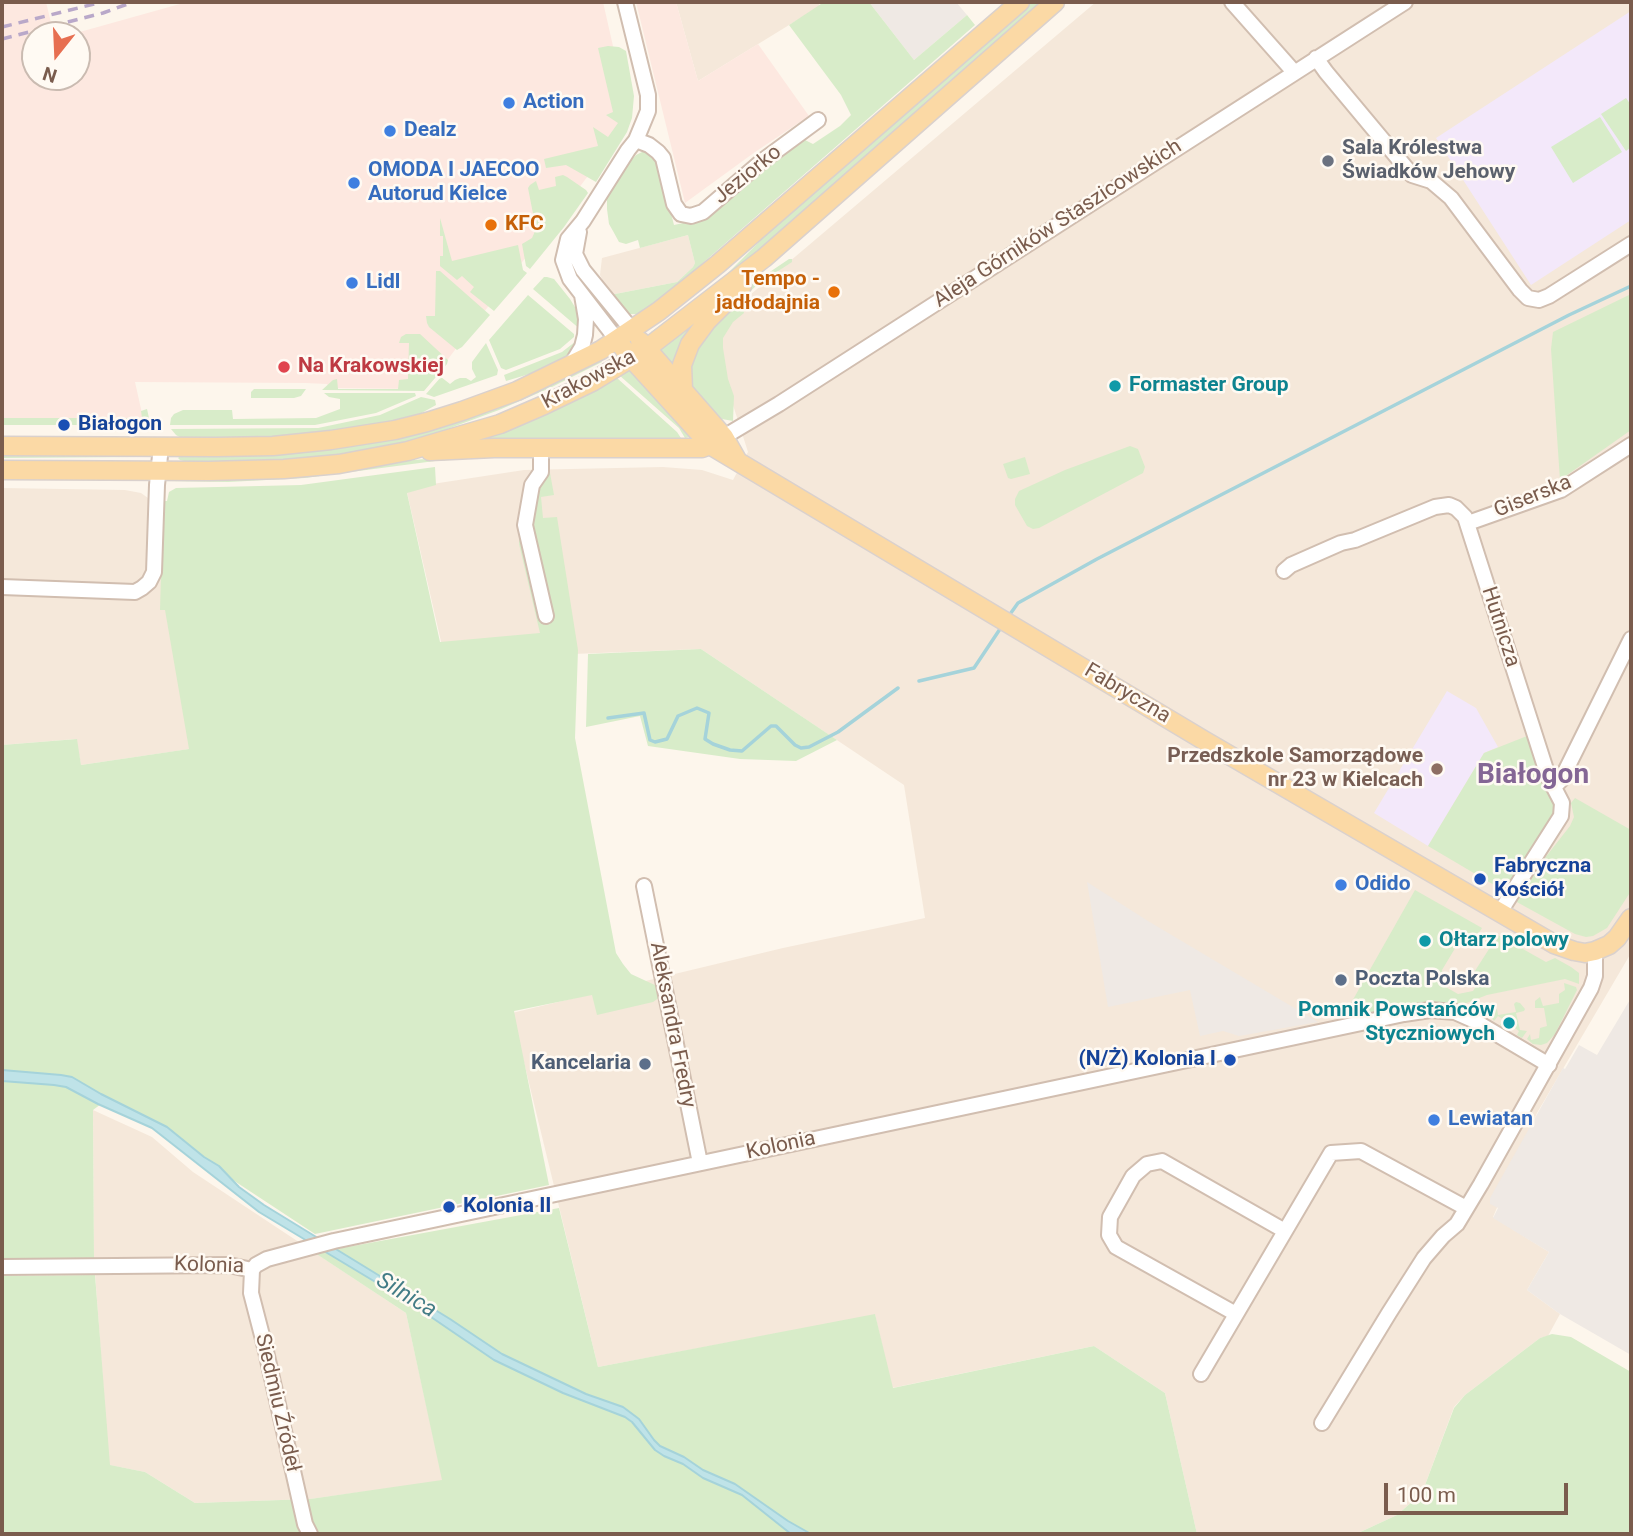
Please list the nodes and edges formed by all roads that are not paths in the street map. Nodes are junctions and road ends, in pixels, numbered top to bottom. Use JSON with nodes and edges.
{"nodes":[{"id":1,"x":625,"y":2,"type":"edge"},
{"id":2,"x":1020,"y":2,"type":"edge"},
{"id":3,"x":1055,"y":2,"type":"edge"},
{"id":4,"x":1233,"y":2,"type":"edge"},
{"id":5,"x":1405,"y":2,"type":"edge"},
{"id":6,"x":1316,"y":58,"type":"junction"},
{"id":7,"x":1294,"y":72,"type":"junction"},
{"id":8,"x":818,"y":120,"type":"dead end"},
{"id":9,"x":636,"y":140,"type":"junction"},
{"id":10,"x":583,"y":221,"type":"junction"},
{"id":11,"x":1631,"y":244,"type":"edge"},
{"id":12,"x":764,"y":258,"type":"junction"},
{"id":13,"x":582,"y":294,"type":"junction"},
{"id":14,"x":624,"y":335,"type":"junction"},
{"id":15,"x":639,"y":354,"type":"junction"},
{"id":16,"x":570,"y":366,"type":"junction"},
{"id":17,"x":684,"y":390,"type":"junction"},
{"id":18,"x":717,"y":441,"type":"junction"},
{"id":19,"x":1631,"y":445,"type":"edge"},
{"id":20,"x":2,"y":446,"type":"edge"},
{"id":21,"x":161,"y":446,"type":"junction"},
{"id":22,"x":541,"y":448,"type":"junction"},
{"id":23,"x":408,"y":452,"type":"junction"},
{"id":24,"x":2,"y":470,"type":"edge"},
{"id":25,"x":158,"y":471,"type":"junction"},
{"id":26,"x":1468,"y":523,"type":"junction"},
{"id":27,"x":1284,"y":571,"type":"dead end"},
{"id":28,"x":2,"y":587,"type":"edge"},
{"id":29,"x":546,"y":616,"type":"dead end"},
{"id":30,"x":1631,"y":639,"type":"edge"},
{"id":31,"x":1554,"y":787,"type":"junction"},
{"id":32,"x":644,"y":886,"type":"dead end"},
{"id":33,"x":1500,"y":912,"type":"junction"},
{"id":34,"x":1631,"y":918,"type":"edge"},
{"id":35,"x":1595,"y":951,"type":"junction"},
{"id":36,"x":1549,"y":1065,"type":"junction"},
{"id":37,"x":700,"y":1163,"type":"junction"},
{"id":38,"x":1466,"y":1208,"type":"junction"},
{"id":39,"x":1285,"y":1231,"type":"junction"},
{"id":40,"x":2,"y":1267,"type":"edge"},
{"id":41,"x":252,"y":1270,"type":"junction"},
{"id":42,"x":1236,"y":1314,"type":"junction"},
{"id":43,"x":1201,"y":1374,"type":"dead end"},
{"id":44,"x":1322,"y":1423,"type":"dead end"},
{"id":45,"x":310,"y":1534,"type":"edge"}],
"edges":[{"from":1,"to":9,"type":"street"},
{"from":2,"to":14,"type":"main road","name":"Krakowska"},
{"from":3,"to":12,"type":"main road","name":"Krakowska"},
{"from":4,"to":7,"type":"street"},
{"from":5,"to":6,"type":"street","name":"Aleja Górników Staszicowskich"},
{"from":6,"to":7,"type":"street","name":"Aleja Górników Staszicowskich"},
{"from":6,"to":11,"type":"street"},
{"from":7,"to":18,"type":"street","name":"Aleja Górników Staszicowskich"},
{"from":8,"to":9,"type":"street","name":"Jeziorko"},
{"from":9,"to":10,"type":"street"},
{"from":10,"to":13,"type":"street"},
{"from":10,"to":14,"type":"street"},
{"from":12,"to":15,"type":"main road","name":"Krakowska"},
{"from":12,"to":17,"type":"main road"},
{"from":13,"to":14,"type":"street"},
{"from":13,"to":16,"type":"street"},
{"from":14,"to":15,"type":"main road","name":"Fabryczna"},
{"from":14,"to":16,"type":"main road","name":"Krakowska"},
{"from":15,"to":17,"type":"main road","name":"Fabryczna"},
{"from":15,"to":18,"type":"main road","name":"Fabryczna"},
{"from":15,"to":23,"type":"main road","name":"Krakowska"},
{"from":16,"to":21,"type":"main road","name":"Krakowska"},
{"from":17,"to":18,"type":"main road","name":"Fabryczna"},
{"from":18,"to":22,"type":"main road"},
{"from":18,"to":33,"type":"main road","name":"Fabryczna"},
{"from":19,"to":26,"type":"street","name":"Giserska"},
{"from":20,"to":21,"type":"main road","name":"Krakowska"},
{"from":21,"to":25,"type":"street"},
{"from":22,"to":23,"type":"main road"},
{"from":22,"to":29,"type":"street"},
{"from":23,"to":25,"type":"main road","name":"Krakowska"},
{"from":24,"to":25,"type":"main road","name":"Krakowska"},
{"from":25,"to":28,"type":"street"},
{"from":26,"to":27,"type":"street"},
{"from":26,"to":31,"type":"street","name":"Hutnicza"},
{"from":30,"to":31,"type":"street"},
{"from":31,"to":33,"type":"street","name":"Hutnicza"},
{"from":32,"to":37,"type":"street","name":"Aleksandra Fredry"},
{"from":33,"to":35,"type":"main road","name":"Fabryczna"},
{"from":34,"to":35,"type":"main road"},
{"from":35,"to":36,"type":"street"},
{"from":36,"to":37,"type":"street","name":"Kolonia"},
{"from":36,"to":38,"type":"street"},
{"from":37,"to":41,"type":"street","name":"Kolonia"},
{"from":38,"to":39,"type":"street"},
{"from":38,"to":44,"type":"street"},
{"from":39,"to":42,"type":"street"},
{"from":39,"to":42,"type":"street"},
{"from":40,"to":41,"type":"street","name":"Kolonia"},
{"from":41,"to":45,"type":"street","name":"Siedmiu Źródeł"},
{"from":42,"to":43,"type":"street"}]}
